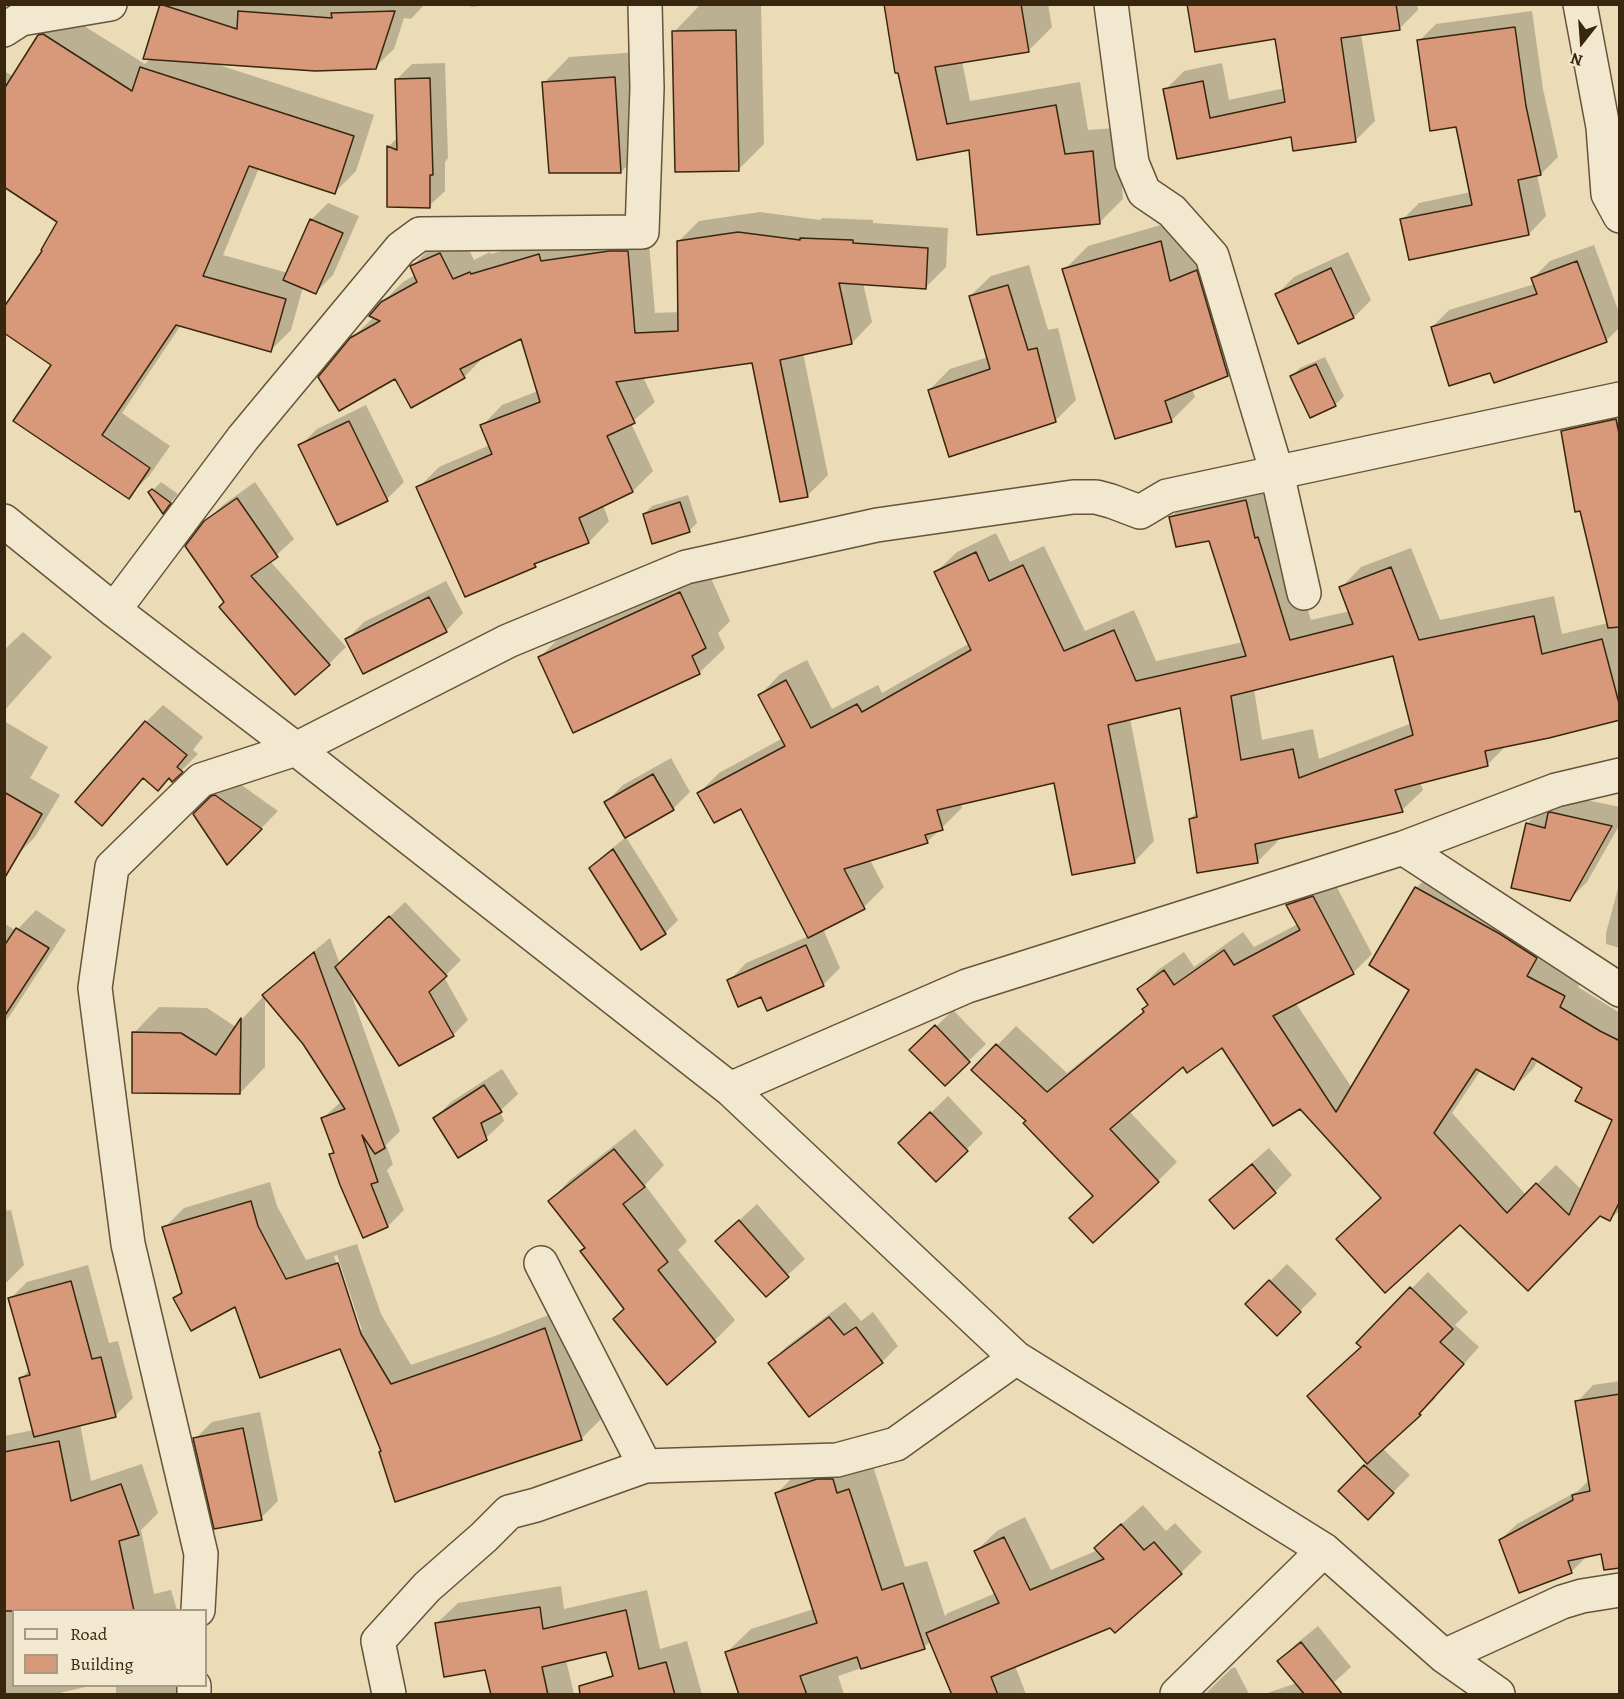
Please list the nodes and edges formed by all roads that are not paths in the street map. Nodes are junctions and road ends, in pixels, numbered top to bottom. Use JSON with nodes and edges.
{"nodes":[{"id":1,"x":110,"y":4,"type":"edge"},
{"id":2,"x":645,"y":4,"type":"edge"},
{"id":3,"x":1111,"y":4,"type":"edge"},
{"id":4,"x":1580,"y":4,"type":"edge"},
{"id":5,"x":4,"y":30,"type":"edge"},
{"id":6,"x":1610,"y":111,"type":"edge"},
{"id":7,"x":1616,"y":199,"type":"edge"},
{"id":8,"x":1620,"y":399,"type":"edge"},
{"id":9,"x":1277,"y":473,"type":"junction"},
{"id":10,"x":4,"y":521,"type":"edge"},
{"id":11,"x":1305,"y":593,"type":"dead end"},
{"id":12,"x":114,"y":610,"type":"junction"},
{"id":13,"x":296,"y":749,"type":"junction"},
{"id":14,"x":1620,"y":775,"type":"edge"},
{"id":15,"x":1403,"y":848,"type":"junction"},
{"id":16,"x":1620,"y":990,"type":"edge"},
{"id":17,"x":730,"y":1089,"type":"junction"},
{"id":18,"x":541,"y":1263,"type":"dead end"},
{"id":19,"x":1016,"y":1358,"type":"junction"},
{"id":20,"x":645,"y":1466,"type":"junction"},
{"id":21,"x":1324,"y":1550,"type":"junction"},
{"id":22,"x":1620,"y":1590,"type":"edge"},
{"id":23,"x":198,"y":1609,"type":"edge"},
{"id":24,"x":1444,"y":1656,"type":"junction"},
{"id":25,"x":388,"y":1695,"type":"edge"},
{"id":26,"x":1177,"y":1695,"type":"edge"},
{"id":27,"x":1498,"y":1695,"type":"edge"}],
"edges":[{"from":1,"to":5,"type":"street"},
{"from":2,"to":12,"type":"street"},
{"from":3,"to":9,"type":"street"},
{"from":4,"to":6,"type":"street"},
{"from":6,"to":7,"type":"street"},
{"from":8,"to":9,"type":"street"},
{"from":9,"to":11,"type":"street"},
{"from":9,"to":13,"type":"street"},
{"from":10,"to":12,"type":"street"},
{"from":12,"to":13,"type":"street"},
{"from":13,"to":17,"type":"street"},
{"from":13,"to":23,"type":"street"},
{"from":14,"to":15,"type":"street"},
{"from":15,"to":16,"type":"street"},
{"from":15,"to":17,"type":"street"},
{"from":17,"to":19,"type":"street"},
{"from":18,"to":20,"type":"street"},
{"from":19,"to":20,"type":"street"},
{"from":19,"to":21,"type":"street"},
{"from":20,"to":25,"type":"street"},
{"from":21,"to":24,"type":"street"},
{"from":21,"to":26,"type":"street"},
{"from":22,"to":24,"type":"street"},
{"from":24,"to":27,"type":"street"}]}
